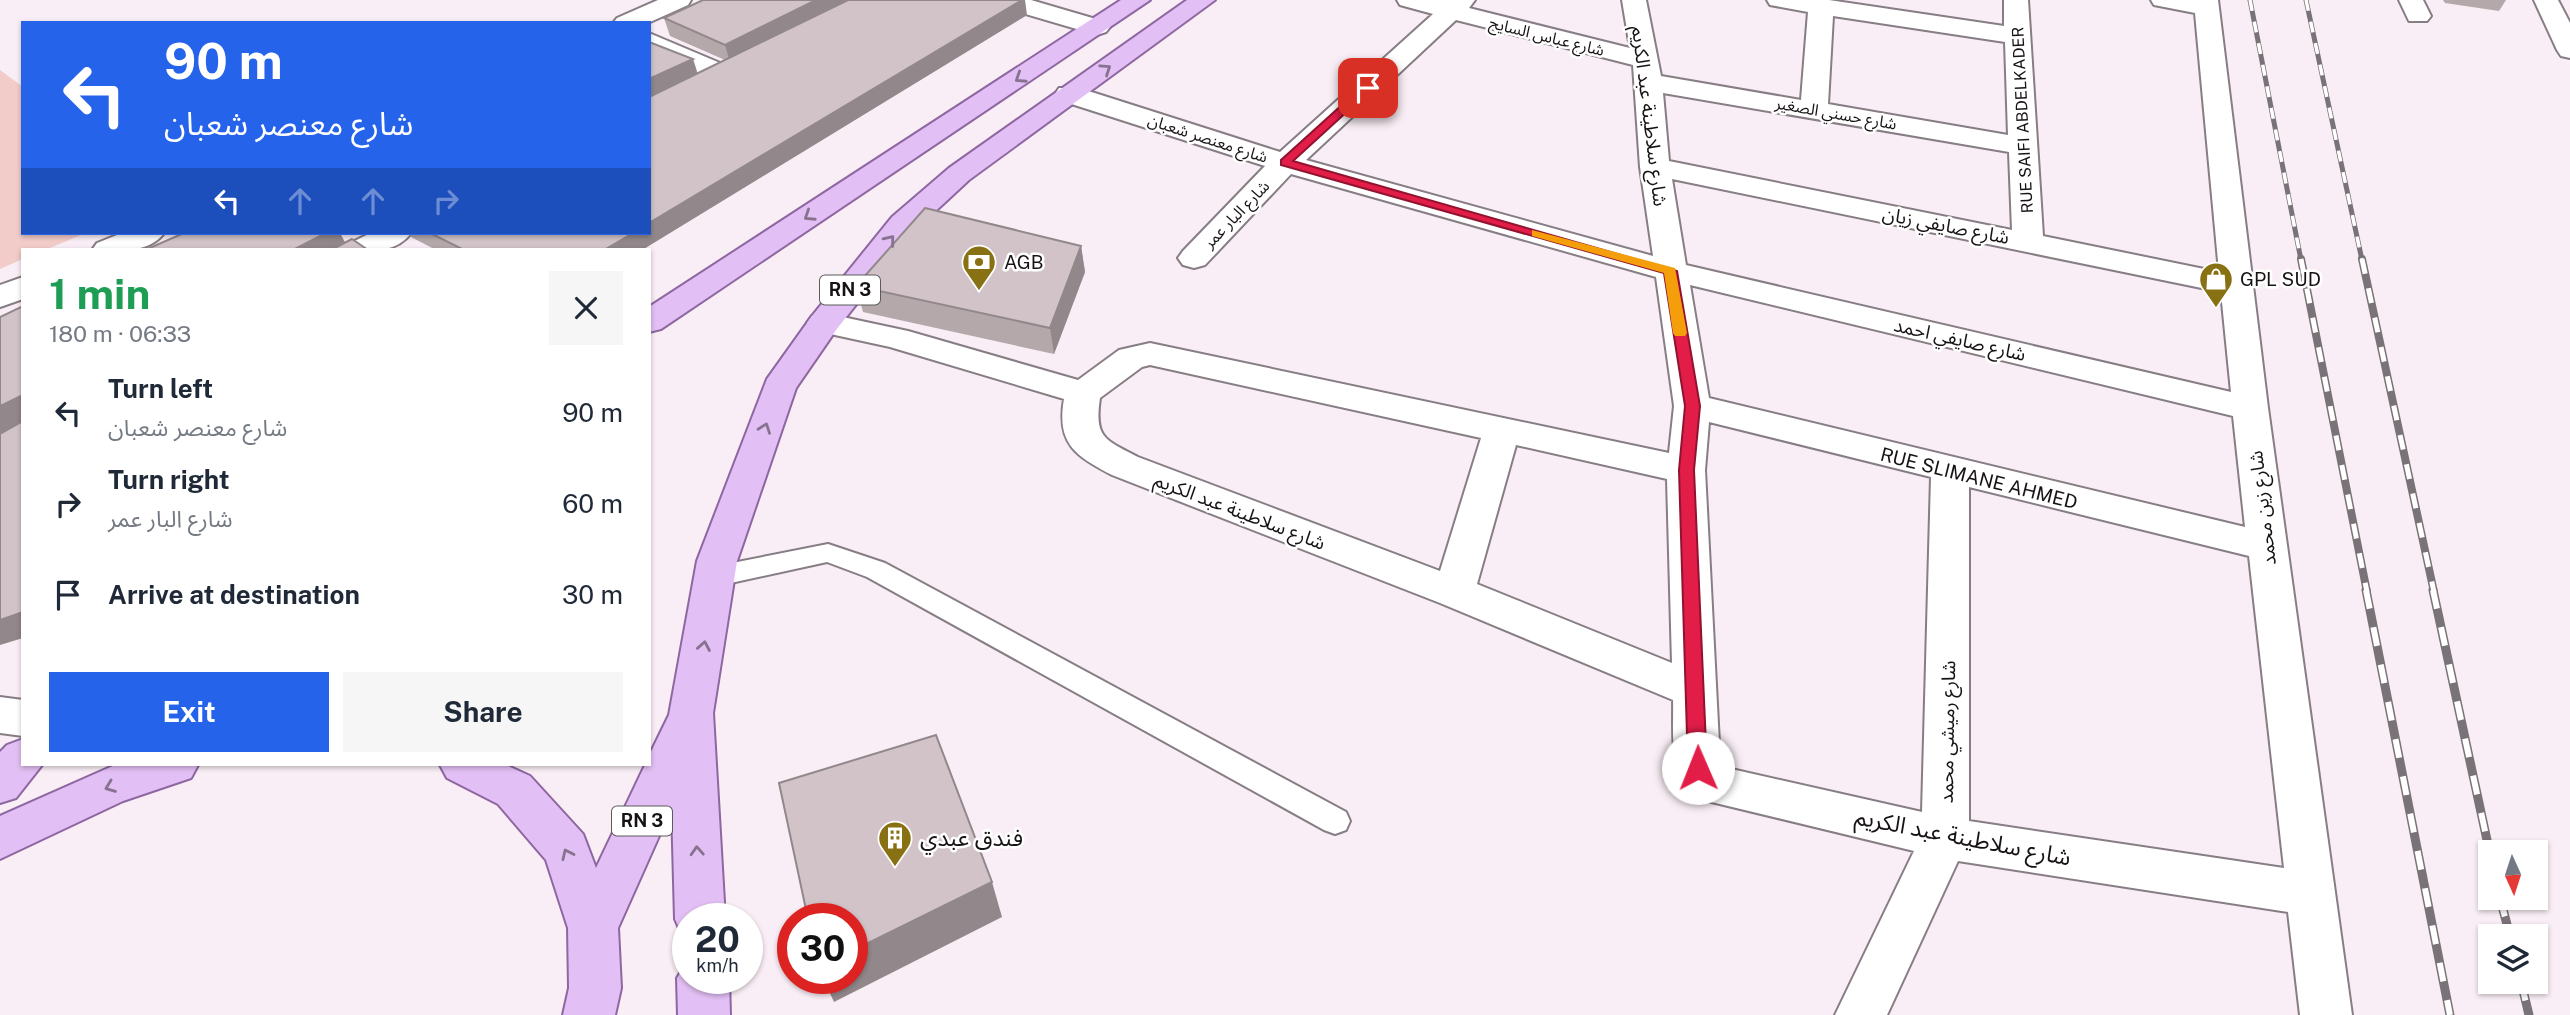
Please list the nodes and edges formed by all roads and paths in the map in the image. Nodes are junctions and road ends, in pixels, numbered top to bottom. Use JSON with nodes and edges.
{"nodes":[{"id":1,"x":679,"y":0,"type":"edge"},
{"id":2,"x":1004,"y":0,"type":"edge"},
{"id":3,"x":1138,"y":0,"type":"edge"},
{"id":4,"x":1203,"y":0,"type":"edge"},
{"id":5,"x":1409,"y":0,"type":"edge"},
{"id":6,"x":1634,"y":0,"type":"edge"},
{"id":7,"x":1779,"y":0,"type":"edge"},
{"id":8,"x":2016,"y":0,"type":"edge"},
{"id":9,"x":2163,"y":0,"type":"edge"},
{"id":10,"x":2546,"y":0,"type":"edge"},
{"id":11,"x":2207,"y":4,"type":"edge"},
{"id":12,"x":1457,"y":6,"type":"edge"},
{"id":13,"x":1821,"y":6,"type":"junction"},
{"id":14,"x":631,"y":21,"type":"edge"},
{"id":15,"x":1097,"y":27,"type":"junction"},
{"id":16,"x":2019,"y":36,"type":"junction"},
{"id":17,"x":651,"y":41,"type":"edge"},
{"id":18,"x":2570,"y":50,"type":"edge"},
{"id":19,"x":1646,"y":71,"type":"junction"},
{"id":20,"x":697,"y":86,"type":"edge"},
{"id":21,"x":1069,"y":94,"type":"junction"},
{"id":22,"x":1814,"y":109,"type":"junction"},
{"id":23,"x":2024,"y":145,"type":"junction"},
{"id":24,"x":1285,"y":163,"type":"junction"},
{"id":25,"x":1655,"y":167,"type":"junction"},
{"id":26,"x":143,"y":235,"type":"edge"},
{"id":27,"x":2028,"y":241,"type":"junction"},
{"id":28,"x":113,"y":248,"type":"edge"},
{"id":29,"x":1194,"y":258,"type":"dead end"},
{"id":30,"x":1671,"y":271,"type":"junction"},
{"id":31,"x":2237,"y":285,"type":"junction"},
{"id":32,"x":21,"y":289,"type":"edge"},
{"id":33,"x":0,"y":298,"type":"edge"},
{"id":34,"x":651,"y":321,"type":"edge"},
{"id":35,"x":824,"y":323,"type":"junction"},
{"id":36,"x":1083,"y":393,"type":"junction"},
{"id":37,"x":1692,"y":406,"type":"junction"},
{"id":38,"x":2250,"y":408,"type":"junction"},
{"id":39,"x":1502,"y":430,"type":"junction"},
{"id":40,"x":1686,"y":470,"type":"junction"},
{"id":41,"x":1950,"y":471,"type":"junction"},
{"id":42,"x":2266,"y":546,"type":"junction"},
{"id":43,"x":717,"y":576,"type":"junction"},
{"id":44,"x":1454,"y":592,"type":"junction"},
{"id":45,"x":1696,"y":691,"type":"junction"},
{"id":46,"x":691,"y":713,"type":"junction"},
{"id":47,"x":0,"y":715,"type":"edge"},
{"id":48,"x":21,"y":718,"type":"edge"},
{"id":49,"x":21,"y":746,"type":"edge"},
{"id":50,"x":21,"y":760,"type":"edge"},
{"id":51,"x":0,"y":761,"type":"edge"},
{"id":52,"x":172,"y":766,"type":"edge"},
{"id":53,"x":465,"y":766,"type":"edge"},
{"id":54,"x":0,"y":784,"type":"edge"},
{"id":55,"x":1335,"y":821,"type":"dead end"},
{"id":56,"x":0,"y":838,"type":"edge"},
{"id":57,"x":1945,"y":838,"type":"junction"},
{"id":58,"x":2312,"y":894,"type":"junction"},
{"id":59,"x":699,"y":903,"type":"edge"},
{"id":60,"x":593,"y":928,"type":"junction"},
{"id":61,"x":703,"y":994,"type":"edge"},
{"id":62,"x":602,"y":1006,"type":"edge"},
{"id":63,"x":704,"y":1015,"type":"edge"},
{"id":64,"x":1861,"y":1015,"type":"edge"},
{"id":65,"x":2326,"y":1015,"type":"edge"}],
"edges":[{"from":1,"to":14,"type":"street"},
{"from":2,"to":15,"type":"street"},
{"from":3,"to":15,"type":"main road"},
{"from":21,"to":4,"type":"main road","number":"RN 3","one_way":true},
{"from":5,"to":12,"type":"street","name":"شارع عباس السايح"},
{"from":6,"to":19,"type":"street","name":"شارع سلاطينة عبد الكريم"},
{"from":7,"to":13,"type":"street"},
{"from":8,"to":16,"type":"street","name":"RUE SAIFI ABDELKADER"},
{"from":9,"to":11,"type":"street"},
{"from":10,"to":18,"type":"street"},
{"from":11,"to":31,"type":"street","name":"شارع زين محمد"},
{"from":12,"to":19,"type":"street","name":"شارع عباس السايح"},
{"from":12,"to":24,"type":"street","name":"شارع البار عمر"},
{"from":13,"to":16,"type":"street"},
{"from":13,"to":22,"type":"street"},
{"from":15,"to":34,"type":"main road","one_way":true},
{"from":16,"to":23,"type":"street","name":"RUE SAIFI ABDELKADER"},
{"from":17,"to":20,"type":"street"},
{"from":19,"to":22,"type":"street","name":"شارع حسني الصغير"},
{"from":19,"to":25,"type":"street","name":"شارع سلاطينة عبد الكريم"},
{"from":21,"to":24,"type":"street","name":"شارع معنصر شعبان"},
{"from":35,"to":21,"type":"main road","number":"RN 3","one_way":true},
{"from":22,"to":23,"type":"street","name":"شارع حسني الصغير"},
{"from":23,"to":27,"type":"street","name":"RUE SAIFI ABDELKADER"},
{"from":24,"to":29,"type":"street","name":"شارع البار عمر"},
{"from":24,"to":30,"type":"street","name":"شارع معنصر شعبان"},
{"from":25,"to":27,"type":"street","name":"شارع صايفي زيان"},
{"from":25,"to":30,"type":"street","name":"شارع سلاطينة عبد الكريم"},
{"from":26,"to":28,"type":"street"},
{"from":27,"to":31,"type":"street","name":"شارع صايفي زيان"},
{"from":30,"to":37,"type":"street","name":"شارع سلاطينة عبد الكريم"},
{"from":30,"to":38,"type":"street","name":"شارع صايفي احمد"},
{"from":31,"to":38,"type":"street","name":"شارع زين محمد"},
{"from":32,"to":33,"type":"street"},
{"from":35,"to":36,"type":"street"},
{"from":43,"to":35,"type":"main road","number":"RN 3","one_way":true},
{"from":36,"to":39,"type":"street"},
{"from":36,"to":44,"type":"street","name":"شارع سلاطينة عبد الكريم"},
{"from":37,"to":40,"type":"street","name":"شارع سلاطينة عبد الكريم"},
{"from":37,"to":41,"type":"street","name":"RUE SLIMANE AHMED"},
{"from":38,"to":42,"type":"street","name":"شارع زين محمد"},
{"from":39,"to":40,"type":"street"},
{"from":39,"to":44,"type":"street"},
{"from":40,"to":45,"type":"street","name":"شارع سلاطينة عبد الكريم"},
{"from":41,"to":42,"type":"street","name":"RUE SLIMANE AHMED"},
{"from":41,"to":57,"type":"street","name":"شارع رميشي محمد"},
{"from":42,"to":58,"type":"street","name":"شارع زين محمد"},
{"from":46,"to":43,"type":"main road","number":"RN 3","one_way":true},
{"from":43,"to":55,"type":"lane"},
{"from":44,"to":45,"type":"street","name":"شارع سلاطينة عبد الكريم"},
{"from":45,"to":57,"type":"street","name":"شارع سلاطينة عبد الكريم"},
{"from":59,"to":46,"type":"main road","number":"RN 3","one_way":true},
{"from":46,"to":60,"type":"main road","number":"RN 3"},
{"from":47,"to":48,"type":"street"},
{"from":49,"to":51,"type":"main road"},
{"from":50,"to":54,"type":"main road"},
{"from":52,"to":56,"type":"main road","one_way":true},
{"from":60,"to":53,"type":"main road","one_way":true},
{"from":57,"to":58,"type":"street","name":"شارع سلاطينة عبد الكريم"},
{"from":57,"to":64,"type":"street","name":"شارع رميشي محمد"},
{"from":58,"to":65,"type":"street","name":"شارع زين محمد"},
{"from":60,"to":62,"type":"main road"},
{"from":61,"to":63,"type":"main road"}]}
